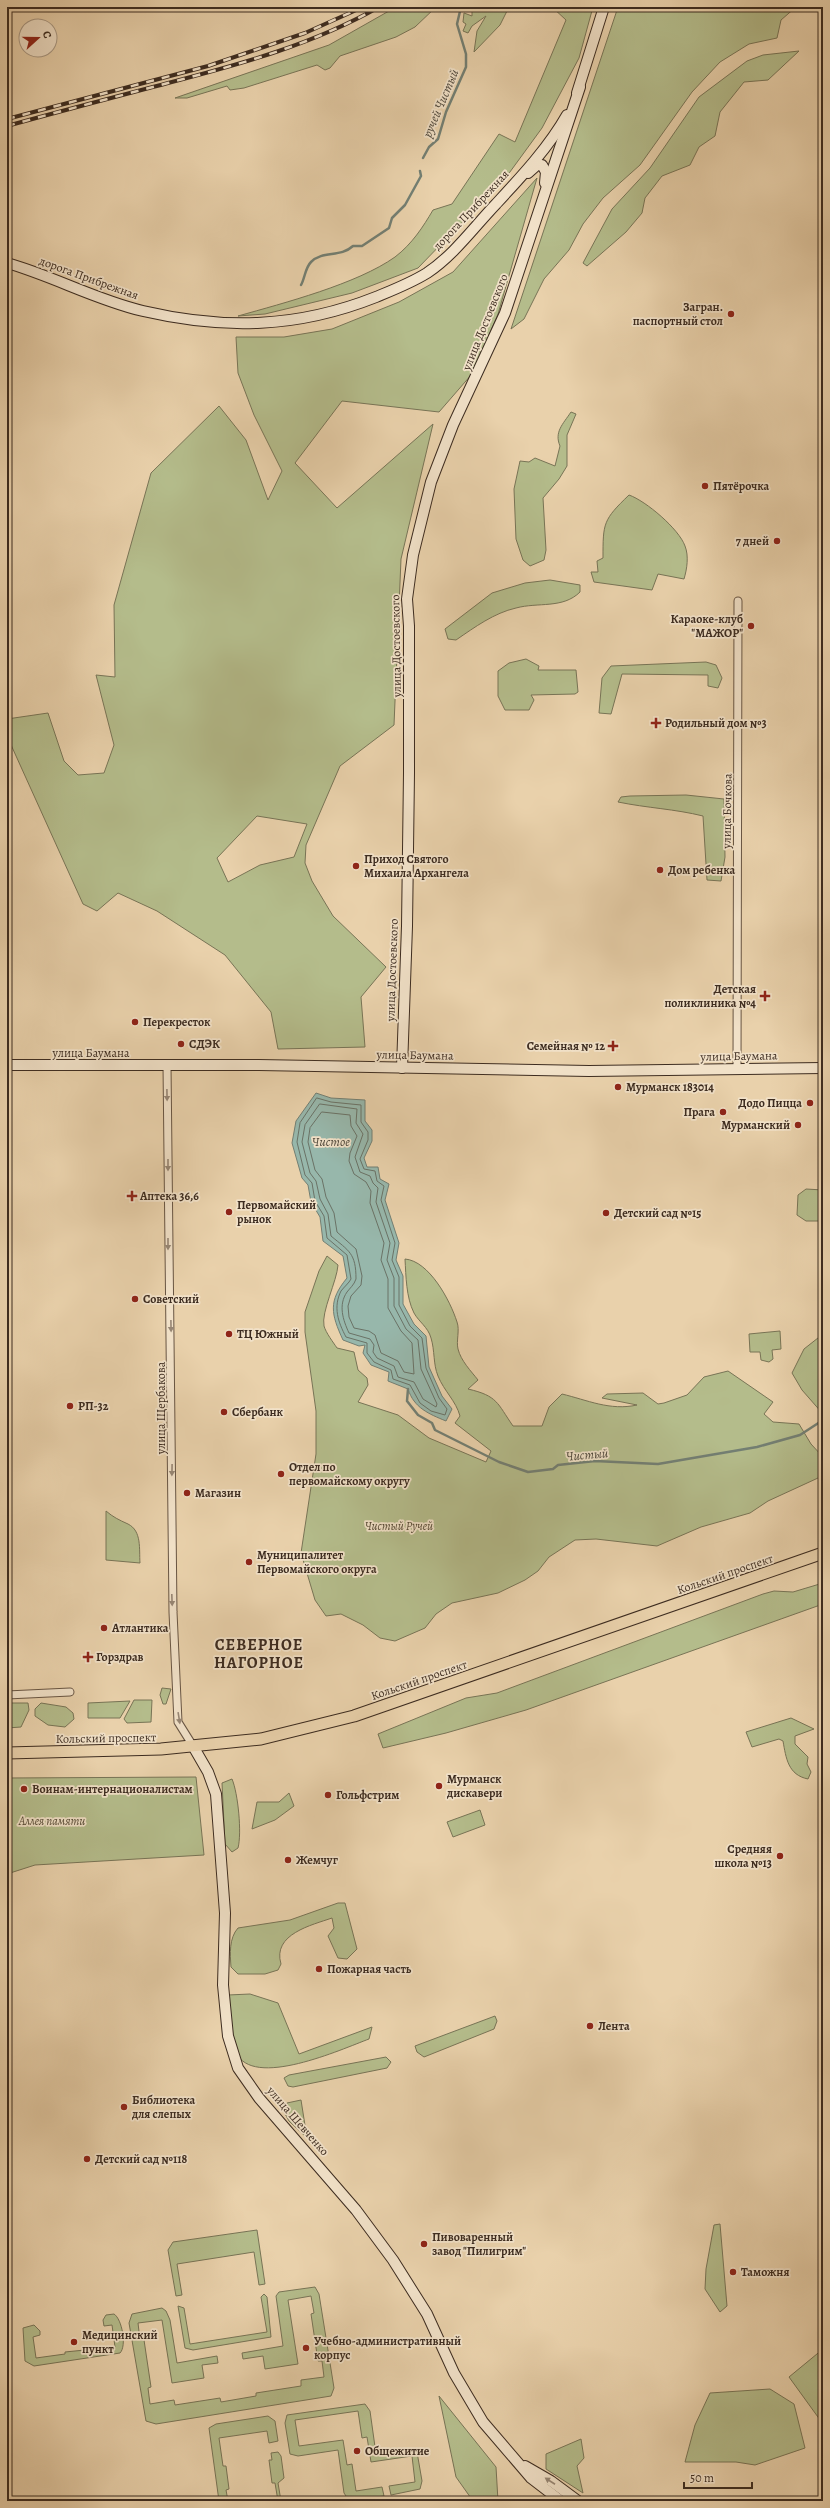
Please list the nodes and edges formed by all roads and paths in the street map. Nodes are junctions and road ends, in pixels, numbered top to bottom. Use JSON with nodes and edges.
{"nodes":[{"id":1,"x":604,"y":7,"type":"edge"},
{"id":2,"x":580,"y":87,"type":"junction"},
{"id":3,"x":506,"y":193,"type":"junction"},
{"id":4,"x":541,"y":206,"type":"junction"},
{"id":5,"x":7,"y":263,"type":"edge"},
{"id":6,"x":738,"y":601,"type":"dead end"},
{"id":7,"x":7,"y":1065,"type":"edge"},
{"id":8,"x":167,"y":1065,"type":"junction"},
{"id":9,"x":402,"y":1068,"type":"junction"},
{"id":10,"x":823,"y":1068,"type":"edge"},
{"id":11,"x":737,"y":1069,"type":"junction"},
{"id":12,"x":823,"y":1553,"type":"edge"},
{"id":13,"x":70,"y":1692,"type":"dead end"},
{"id":14,"x":7,"y":1695,"type":"edge"},
{"id":15,"x":193,"y":1746,"type":"junction"},
{"id":16,"x":7,"y":1753,"type":"edge"},
{"id":17,"x":521,"y":2464,"type":"junction"},
{"id":18,"x":561,"y":2501,"type":"edge"},
{"id":19,"x":578,"y":2501,"type":"edge"}],
"edges":[{"from":1,"to":2,"type":"street","name":"дорога Прибрежная"},
{"from":2,"to":3,"type":"street","name":"дорога Прибрежная"},
{"from":2,"to":4,"type":"street","name":"улица Достоевского"},
{"from":3,"to":4,"type":"street"},
{"from":3,"to":5,"type":"street","name":"дорога Прибрежная"},
{"from":4,"to":9,"type":"street","name":"улица Достоевского"},
{"from":6,"to":11,"type":"street","name":"улица Бочкова"},
{"from":7,"to":8,"type":"street","name":"улица Баумана"},
{"from":8,"to":9,"type":"street","name":"улица Баумана"},
{"from":8,"to":15,"type":"street","name":"улица Щербакова","one_way":true},
{"from":9,"to":11,"type":"street","name":"улица Баумана"},
{"from":10,"to":11,"type":"street","name":"улица Баумана"},
{"from":12,"to":15,"type":"main road","name":"Кольский проспект"},
{"from":13,"to":14,"type":"street"},
{"from":15,"to":16,"type":"main road","name":"Кольский проспект"},
{"from":15,"to":17,"type":"street","name":"улица Шевченко"},
{"from":17,"to":18,"type":"street"},
{"from":19,"to":17,"type":"street","one_way":true}]}
